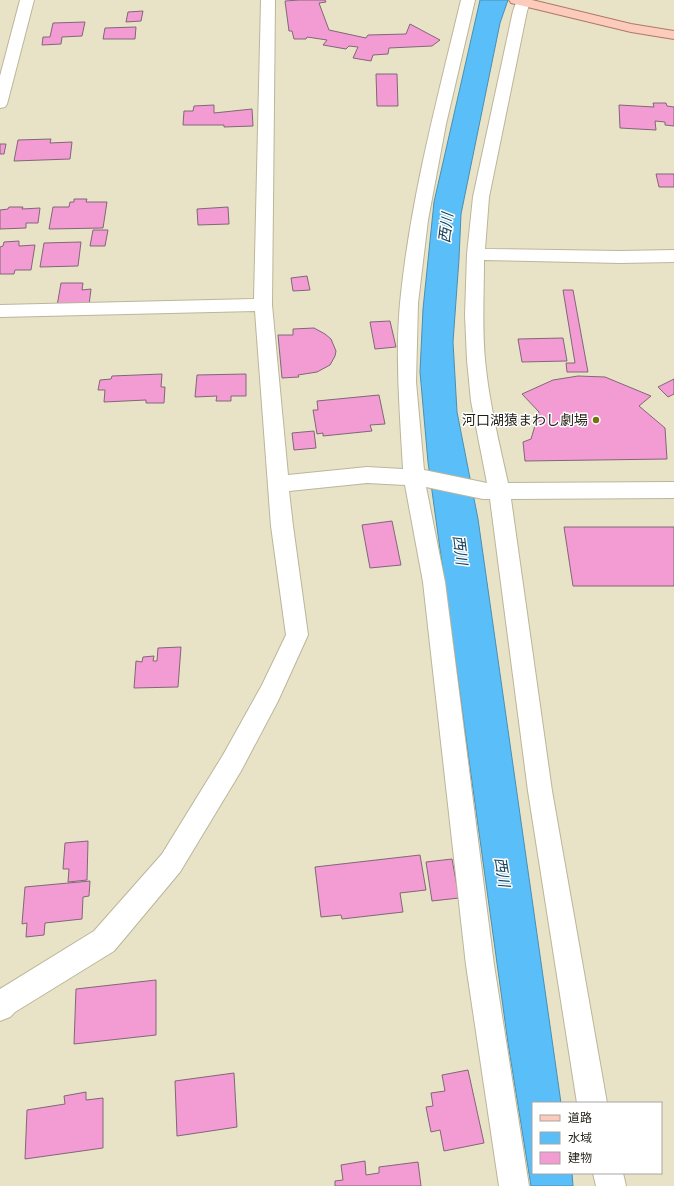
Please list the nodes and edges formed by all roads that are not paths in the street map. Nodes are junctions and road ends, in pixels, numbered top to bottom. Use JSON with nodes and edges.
{"nodes":[{"id":1,"x":27,"y":0,"type":"edge"},
{"id":2,"x":268,"y":0,"type":"edge"},
{"id":3,"x":468,"y":0,"type":"edge"},
{"id":4,"x":521,"y":1,"type":"edge"},
{"id":5,"x":674,"y":35,"type":"edge"},
{"id":6,"x":0,"y":104,"type":"edge"},
{"id":7,"x":476,"y":254,"type":"junction"},
{"id":8,"x":674,"y":256,"type":"edge"},
{"id":9,"x":263,"y":305,"type":"junction"},
{"id":10,"x":0,"y":311,"type":"edge"},
{"id":11,"x":418,"y":478,"type":"junction"},
{"id":12,"x":279,"y":484,"type":"junction"},
{"id":13,"x":674,"y":490,"type":"edge"},
{"id":14,"x":491,"y":491,"type":"junction"},
{"id":15,"x":0,"y":1007,"type":"edge"},
{"id":16,"x":592,"y":1102,"type":"edge"},
{"id":17,"x":608,"y":1174,"type":"edge"},
{"id":18,"x":514,"y":1186,"type":"edge"},
{"id":19,"x":611,"y":1186,"type":"edge"}],
"edges":[{"from":1,"to":6,"type":"street"},
{"from":2,"to":9,"type":"street"},
{"from":3,"to":11,"type":"street"},
{"from":4,"to":5,"type":"main road"},
{"from":4,"to":7,"type":"street"},
{"from":7,"to":8,"type":"street"},
{"from":7,"to":14,"type":"street"},
{"from":9,"to":10,"type":"street"},
{"from":9,"to":12,"type":"street"},
{"from":11,"to":12,"type":"street"},
{"from":11,"to":14,"type":"street"},
{"from":11,"to":18,"type":"street"},
{"from":12,"to":15,"type":"street"},
{"from":13,"to":14,"type":"street"},
{"from":14,"to":16,"type":"street"},
{"from":17,"to":19,"type":"street"}]}
